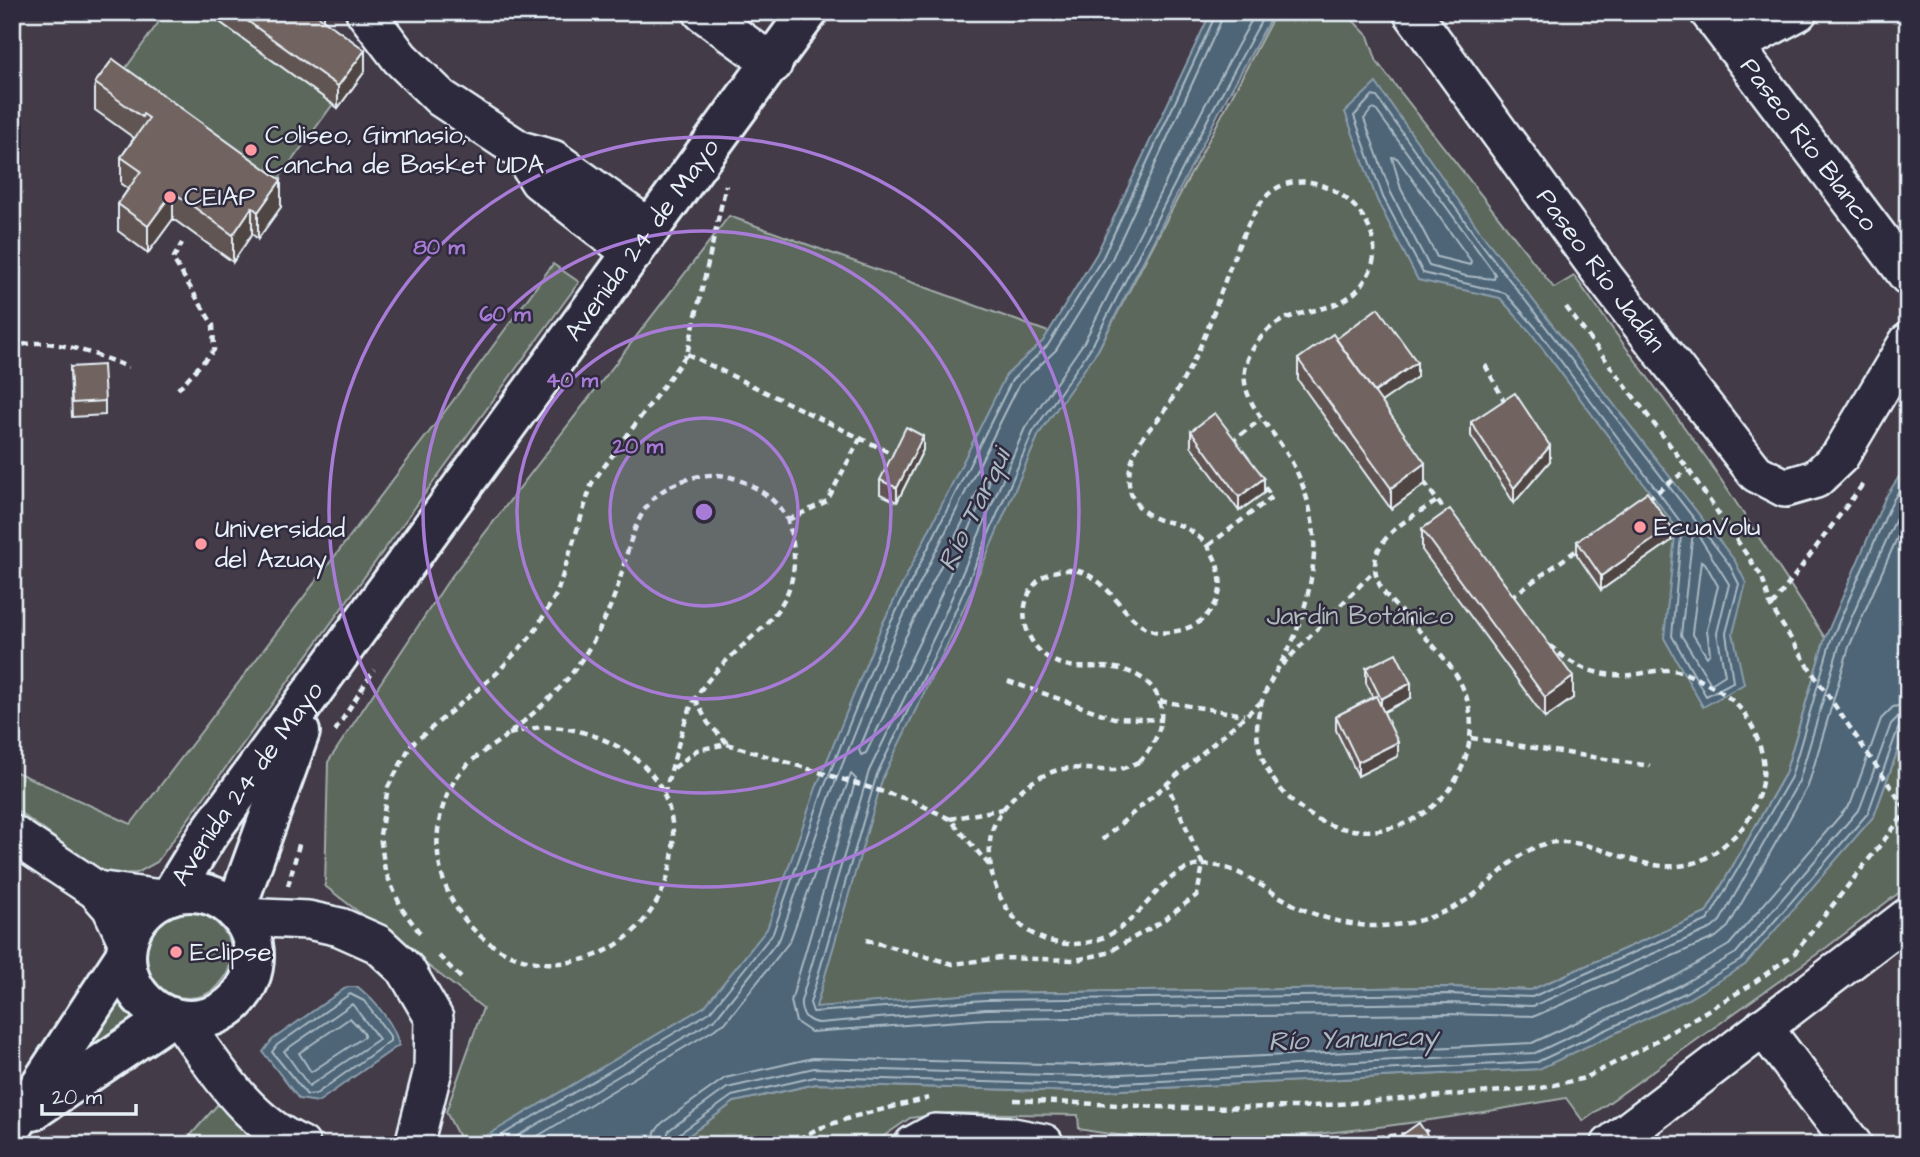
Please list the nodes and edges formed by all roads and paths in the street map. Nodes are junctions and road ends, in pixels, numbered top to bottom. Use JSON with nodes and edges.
{"nodes":[{"id":1,"x":365,"y":12,"type":"edge"},
{"id":2,"x":702,"y":12,"type":"edge"},
{"id":3,"x":808,"y":12,"type":"edge"},
{"id":4,"x":1412,"y":12,"type":"edge"},
{"id":5,"x":1709,"y":12,"type":"edge"},
{"id":6,"x":1798,"y":12,"type":"edge"},
{"id":7,"x":1734,"y":46,"type":"junction"},
{"id":8,"x":772,"y":64,"type":"junction"},
{"id":9,"x":712,"y":201,"type":"dead end"},
{"id":10,"x":642,"y":241,"type":"junction"},
{"id":11,"x":182,"y":243,"type":"dead end"},
{"id":12,"x":1908,"y":276,"type":"edge"},
{"id":13,"x":1566,"y":307,"type":"dead end"},
{"id":14,"x":1908,"y":342,"type":"edge"},
{"id":15,"x":12,"y":349,"type":"edge"},
{"id":16,"x":687,"y":354,"type":"junction"},
{"id":17,"x":1485,"y":365,"type":"dead end"},
{"id":18,"x":128,"y":367,"type":"dead end"},
{"id":19,"x":178,"y":389,"type":"dead end"},
{"id":20,"x":1510,"y":411,"type":"edge"},
{"id":21,"x":1260,"y":420,"type":"junction"},
{"id":22,"x":860,"y":439,"type":"junction"},
{"id":23,"x":1237,"y":450,"type":"edge"},
{"id":24,"x":898,"y":456,"type":"edge"},
{"id":25,"x":1688,"y":469,"type":"junction"},
{"id":26,"x":1418,"y":475,"type":"edge"},
{"id":27,"x":1258,"y":479,"type":"edge"},
{"id":28,"x":1866,"y":480,"type":"dead end"},
{"id":29,"x":1646,"y":500,"type":"edge"},
{"id":30,"x":1437,"y":501,"type":"junction"},
{"id":31,"x":788,"y":520,"type":"junction"},
{"id":32,"x":1453,"y":522,"type":"edge"},
{"id":33,"x":1586,"y":544,"type":"edge"},
{"id":34,"x":1209,"y":545,"type":"junction"},
{"id":35,"x":1375,"y":570,"type":"junction"},
{"id":36,"x":1502,"y":587,"type":"edge"},
{"id":37,"x":1511,"y":597,"type":"junction"},
{"id":38,"x":1517,"y":606,"type":"edge"},
{"id":39,"x":1771,"y":607,"type":"junction"},
{"id":40,"x":1545,"y":640,"type":"edge"},
{"id":41,"x":382,"y":659,"type":"dead end"},
{"id":42,"x":1278,"y":670,"type":"junction"},
{"id":43,"x":327,"y":673,"type":"junction"},
{"id":44,"x":1007,"y":681,"type":"dead end"},
{"id":45,"x":694,"y":698,"type":"junction"},
{"id":46,"x":1160,"y":701,"type":"junction"},
{"id":47,"x":1261,"y":702,"type":"junction"},
{"id":48,"x":1245,"y":715,"type":"junction"},
{"id":49,"x":1163,"y":720,"type":"junction"},
{"id":50,"x":509,"y":734,"type":"junction"},
{"id":51,"x":330,"y":738,"type":"dead end"},
{"id":52,"x":1471,"y":738,"type":"junction"},
{"id":53,"x":727,"y":744,"type":"junction"},
{"id":54,"x":1650,"y":766,"type":"dead end"},
{"id":55,"x":673,"y":769,"type":"junction"},
{"id":56,"x":1167,"y":783,"type":"junction"},
{"id":57,"x":664,"y":793,"type":"junction"},
{"id":58,"x":1003,"y":808,"type":"junction"},
{"id":59,"x":1908,"y":811,"type":"edge"},
{"id":60,"x":950,"y":819,"type":"junction"},
{"id":61,"x":301,"y":830,"type":"dead end"},
{"id":62,"x":12,"y":834,"type":"edge"},
{"id":63,"x":1102,"y":840,"type":"dead end"},
{"id":64,"x":989,"y":865,"type":"junction"},
{"id":65,"x":1203,"y":865,"type":"junction"},
{"id":66,"x":96,"y":890,"type":"junction"},
{"id":67,"x":166,"y":897,"type":"junction"},
{"id":68,"x":237,"y":914,"type":"junction"},
{"id":69,"x":280,"y":919,"type":"junction"},
{"id":70,"x":1901,"y":935,"type":"edge"},
{"id":71,"x":423,"y":937,"type":"dead end"},
{"id":72,"x":866,"y":940,"type":"dead end"},
{"id":73,"x":430,"y":947,"type":"dead end"},
{"id":74,"x":126,"y":948,"type":"junction"},
{"id":75,"x":463,"y":979,"type":"dead end"},
{"id":76,"x":176,"y":1019,"type":"junction"},
{"id":77,"x":1763,"y":1027,"type":"junction"},
{"id":78,"x":936,"y":1098,"type":"dead end"},
{"id":79,"x":1002,"y":1101,"type":"dead end"},
{"id":80,"x":17,"y":1123,"type":"edge"},
{"id":81,"x":1021,"y":1141,"type":"edge"},
{"id":82,"x":302,"y":1145,"type":"edge"},
{"id":83,"x":414,"y":1145,"type":"edge"},
{"id":84,"x":788,"y":1145,"type":"edge"},
{"id":85,"x":914,"y":1145,"type":"edge"},
{"id":86,"x":1317,"y":1145,"type":"edge"},
{"id":87,"x":1439,"y":1145,"type":"edge"},
{"id":88,"x":1610,"y":1145,"type":"edge"},
{"id":89,"x":1853,"y":1145,"type":"edge"}],
"edges":[{"from":1,"to":10,"type":"street"},
{"from":2,"to":8,"type":"street"},
{"from":3,"to":8,"type":"main road","name":"Avenida 24 de Mayo"},
{"from":4,"to":14,"type":"street","name":"Paseo Río Jadán"},
{"from":5,"to":7,"type":"street","name":"Paseo Río Blanco"},
{"from":6,"to":7,"type":"street"},
{"from":7,"to":12,"type":"street","name":"Paseo Río Blanco"},
{"from":8,"to":10,"type":"main road","name":"Avenida 24 de Mayo"},
{"from":9,"to":16,"type":"path"},
{"from":10,"to":43,"type":"main road","name":"Avenida 24 de Mayo"},
{"from":11,"to":19,"type":"path"},
{"from":13,"to":25,"type":"path"},
{"from":15,"to":18,"type":"path"},
{"from":16,"to":22,"type":"path"},
{"from":16,"to":71,"type":"path"},
{"from":17,"to":20,"type":"path"},
{"from":21,"to":23,"type":"path"},
{"from":21,"to":34,"type":"path"},
{"from":21,"to":42,"type":"path"},
{"from":22,"to":24,"type":"path"},
{"from":22,"to":31,"type":"path"},
{"from":25,"to":29,"type":"path"},
{"from":25,"to":39,"type":"path"},
{"from":26,"to":30,"type":"path"},
{"from":27,"to":34,"type":"path"},
{"from":28,"to":39,"type":"path"},
{"from":30,"to":32,"type":"path"},
{"from":30,"to":35,"type":"path"},
{"from":31,"to":45,"type":"path"},
{"from":31,"to":50,"type":"path"},
{"from":33,"to":37,"type":"path"},
{"from":34,"to":46,"type":"path"},
{"from":35,"to":42,"type":"path"},
{"from":35,"to":52,"type":"path"},
{"from":36,"to":37,"type":"path"},
{"from":37,"to":38,"type":"path"},
{"from":39,"to":59,"type":"path"},
{"from":40,"to":65,"type":"path","bridge":true},
{"from":41,"to":51,"type":"path"},
{"from":42,"to":47,"type":"path"},
{"from":43,"to":67,"type":"main road","name":"Avenida 24 de Mayo"},
{"from":43,"to":68,"type":"main road","name":"Avenida 24 de Mayo"},
{"from":44,"to":49,"type":"path"},
{"from":45,"to":53,"type":"path"},
{"from":45,"to":55,"type":"path"},
{"from":46,"to":48,"type":"path"},
{"from":46,"to":49,"type":"path"},
{"from":47,"to":48,"type":"path"},
{"from":47,"to":52,"type":"path"},
{"from":48,"to":56,"type":"path"},
{"from":49,"to":58,"type":"path","bridge":true},
{"from":50,"to":57,"type":"path"},
{"from":50,"to":57,"type":"path"},
{"from":52,"to":54,"type":"path"},
{"from":53,"to":55,"type":"path"},
{"from":53,"to":60,"type":"path"},
{"from":55,"to":57,"type":"path"},
{"from":56,"to":63,"type":"path"},
{"from":56,"to":65,"type":"path"},
{"from":58,"to":60,"type":"path"},
{"from":58,"to":64,"type":"path","bridge":true},
{"from":59,"to":79,"type":"path"},
{"from":60,"to":64,"type":"path"},
{"from":61,"to":69,"type":"path"},
{"from":62,"to":66,"type":"street"},
{"from":64,"to":65,"type":"path","bridge":true},
{"from":65,"to":72,"type":"path"},
{"from":66,"to":67,"type":"street"},
{"from":66,"to":74,"type":"street"},
{"from":67,"to":68,"type":"main road"},
{"from":67,"to":74,"type":"main road"},
{"from":68,"to":69,"type":"street"},
{"from":68,"to":76,"type":"main road"},
{"from":69,"to":83,"type":"street"},
{"from":70,"to":77,"type":"street"},
{"from":73,"to":75,"type":"path"},
{"from":74,"to":76,"type":"main road"},
{"from":74,"to":80,"type":"main road"},
{"from":76,"to":80,"type":"main road"},
{"from":76,"to":82,"type":"street"},
{"from":77,"to":88,"type":"street"},
{"from":77,"to":89,"type":"street"},
{"from":78,"to":84,"type":"path"},
{"from":81,"to":85,"type":"street"},
{"from":86,"to":87,"type":"path"}]}
